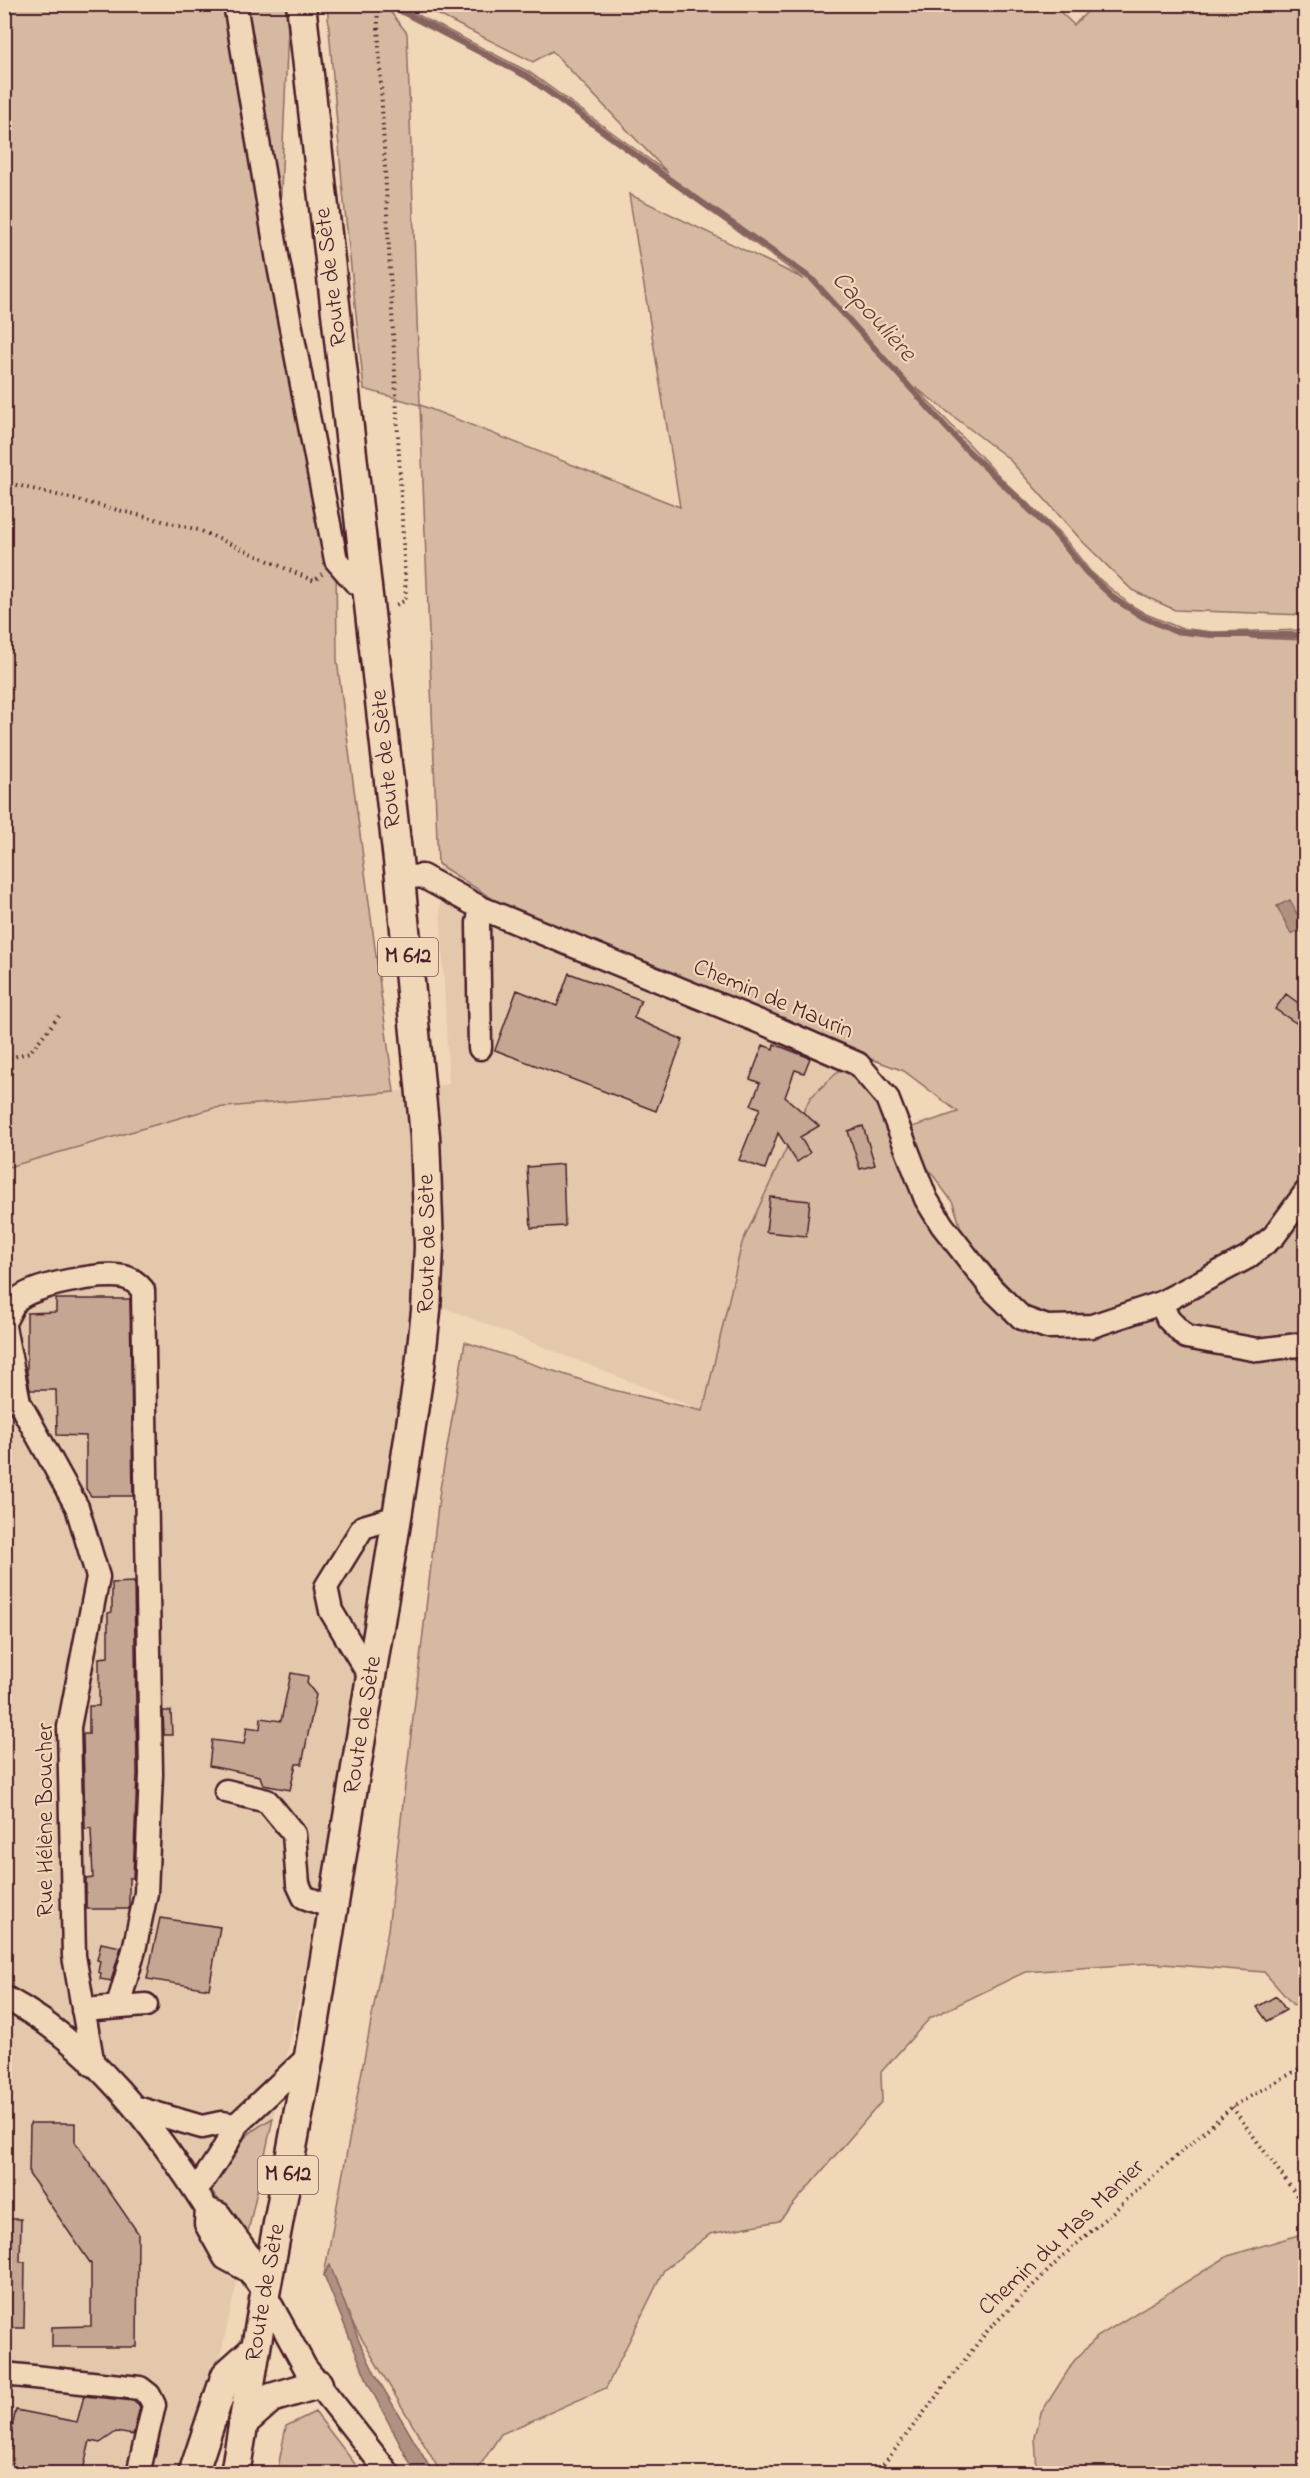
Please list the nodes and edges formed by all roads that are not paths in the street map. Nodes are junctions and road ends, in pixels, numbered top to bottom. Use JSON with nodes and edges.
{"nodes":[{"id":1,"x":235,"y":4,"type":"edge"},
{"id":2,"x":301,"y":4,"type":"edge"},
{"id":3,"x":368,"y":583,"type":"junction"},
{"id":4,"x":400,"y":878,"type":"junction"},
{"id":5,"x":481,"y":908,"type":"junction"},
{"id":6,"x":480,"y":1048,"type":"dead end"},
{"id":7,"x":1305,"y":1192,"type":"edge"},
{"id":8,"x":1161,"y":1302,"type":"junction"},
{"id":9,"x":4,"y":1322,"type":"edge"},
{"id":10,"x":4,"y":1327,"type":"edge"},
{"id":11,"x":1305,"y":1344,"type":"edge"},
{"id":12,"x":397,"y":1517,"type":"junction"},
{"id":13,"x":371,"y":1678,"type":"junction"},
{"id":14,"x":226,"y":1791,"type":"dead end"},
{"id":15,"x":334,"y":1908,"type":"junction"},
{"id":16,"x":4,"y":1997,"type":"edge"},
{"id":17,"x":146,"y":2005,"type":"dead end"},
{"id":18,"x":118,"y":2006,"type":"junction"},
{"id":19,"x":83,"y":2010,"type":"junction"},
{"id":20,"x":309,"y":2056,"type":"junction"},
{"id":21,"x":93,"y":2065,"type":"junction"},
{"id":22,"x":137,"y":2108,"type":"junction"},
{"id":23,"x":236,"y":2125,"type":"junction"},
{"id":24,"x":202,"y":2200,"type":"junction"},
{"id":25,"x":257,"y":2283,"type":"junction"},
{"id":26,"x":255,"y":2349,"type":"junction"},
{"id":27,"x":4,"y":2374,"type":"edge"},
{"id":28,"x":318,"y":2384,"type":"junction"},
{"id":29,"x":243,"y":2423,"type":"junction"},
{"id":30,"x":138,"y":2474,"type":"edge"},
{"id":31,"x":193,"y":2474,"type":"edge"},
{"id":32,"x":236,"y":2474,"type":"edge"},
{"id":33,"x":389,"y":2474,"type":"edge"}],
"edges":[{"from":1,"to":3,"type":"street"},
{"from":2,"to":3,"type":"main road","name":"Route de Sète","number":"M 612"},
{"from":3,"to":4,"type":"main road","name":"Route de Sète","number":"M 612"},
{"from":4,"to":5,"type":"street","name":"Chemin de Maurin"},
{"from":4,"to":12,"type":"main road","name":"Route de Sète","number":"M 612"},
{"from":5,"to":6,"type":"street"},
{"from":5,"to":8,"type":"street","name":"Chemin de Maurin"},
{"from":7,"to":8,"type":"street","name":"Chemin de Maurin"},
{"from":8,"to":11,"type":"street"},
{"from":9,"to":18,"type":"street"},
{"from":10,"to":19,"type":"street","name":"Rue Hélène Boucher"},
{"from":12,"to":13,"type":"main road","name":"Route de Sète","number":"M 612"},
{"from":12,"to":13,"type":"street"},
{"from":13,"to":15,"type":"main road","name":"Route de Sète","number":"M 612"},
{"from":14,"to":15,"type":"street"},
{"from":15,"to":20,"type":"main road","name":"Route de Sète","number":"M 612"},
{"from":16,"to":21,"type":"street"},
{"from":17,"to":18,"type":"street"},
{"from":18,"to":19,"type":"street"},
{"from":19,"to":21,"type":"street","name":"Rue Hélène Boucher"},
{"from":20,"to":23,"type":"street"},
{"from":20,"to":25,"type":"main road","name":"Route de Sète","number":"M 612"},
{"from":21,"to":22,"type":"street"},
{"from":22,"to":23,"type":"street"},
{"from":22,"to":24,"type":"street"},
{"from":23,"to":24,"type":"street"},
{"from":24,"to":25,"type":"street"},
{"from":25,"to":26,"type":"main road","name":"Route de Sète","number":"M 612"},
{"from":25,"to":28,"type":"street"},
{"from":26,"to":29,"type":"main road","name":"Route de Sète","number":"M 612"},
{"from":26,"to":31,"type":"main road"},
{"from":27,"to":30,"type":"street"},
{"from":28,"to":29,"type":"main road"},
{"from":28,"to":33,"type":"street"},
{"from":29,"to":32,"type":"main road","name":"Route de Sète","number":"M 612"}]}
